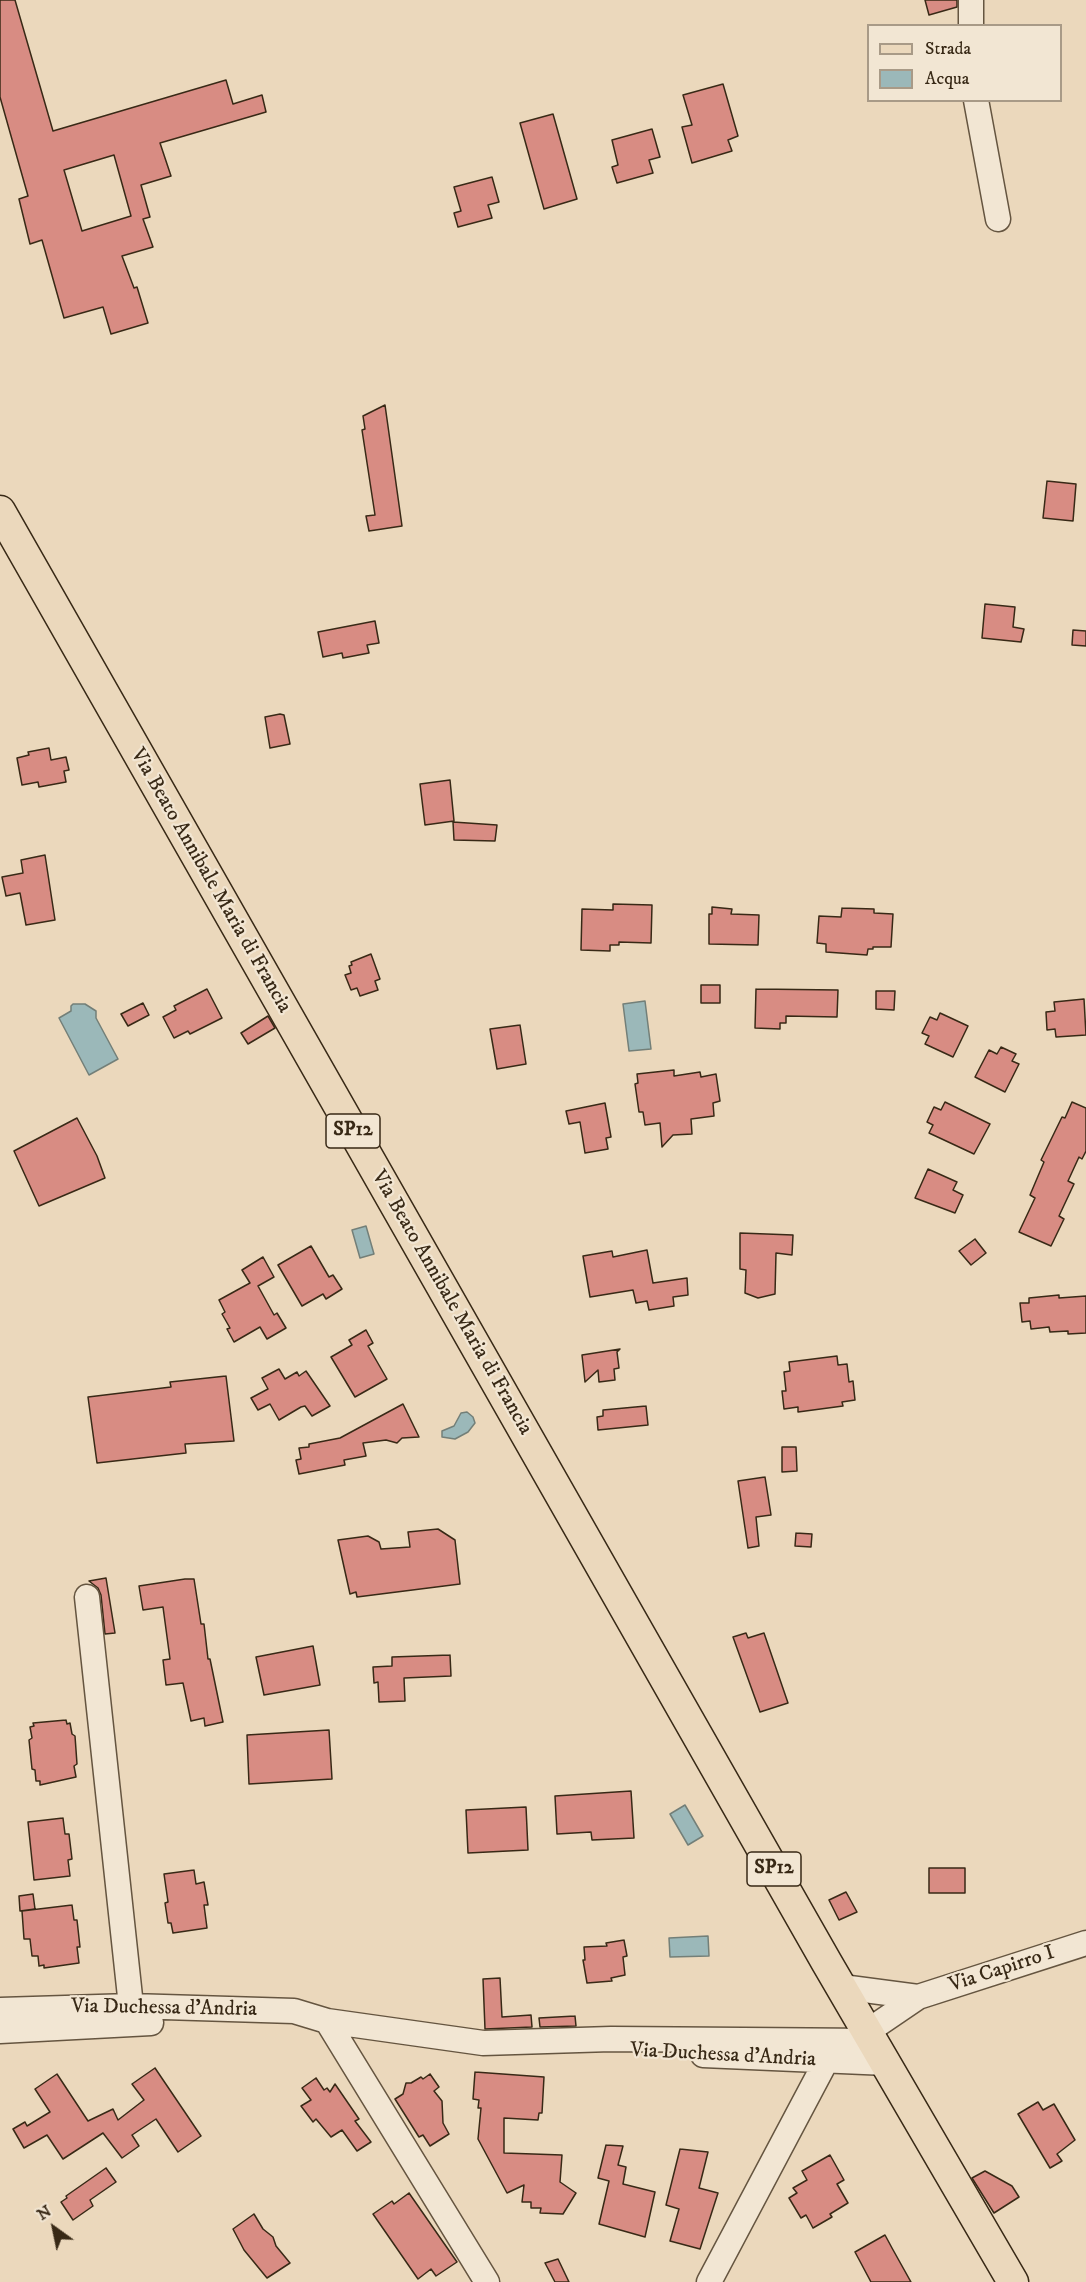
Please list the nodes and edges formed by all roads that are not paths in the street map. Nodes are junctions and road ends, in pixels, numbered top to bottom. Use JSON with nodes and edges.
{"nodes":[{"id":1,"x":971,"y":0,"type":"edge"},
{"id":2,"x":971,"y":24,"type":"edge"},
{"id":3,"x":976,"y":102,"type":"edge"},
{"id":4,"x":998,"y":219,"type":"dead end"},
{"id":5,"x":0,"y":511,"type":"edge"},
{"id":6,"x":87,"y":1597,"type":"dead end"},
{"id":7,"x":1086,"y":1943,"type":"edge"},
{"id":8,"x":842,"y":1987,"type":"junction"},
{"id":9,"x":894,"y":1995,"type":"junction"},
{"id":10,"x":918,"y":1997,"type":"junction"},
{"id":11,"x":0,"y":2010,"type":"edge"},
{"id":12,"x":134,"y":2014,"type":"junction"},
{"id":13,"x":327,"y":2021,"type":"junction"},
{"id":14,"x":0,"y":2031,"type":"edge"},
{"id":15,"x":872,"y":2037,"type":"junction"},
{"id":16,"x":832,"y":2050,"type":"junction"},
{"id":17,"x":487,"y":2282,"type":"edge"},
{"id":18,"x":709,"y":2282,"type":"edge"},
{"id":19,"x":1012,"y":2282,"type":"edge"}],
"edges":[{"from":1,"to":2,"type":"street"},
{"from":3,"to":4,"type":"street"},
{"from":5,"to":8,"type":"main road","name":"Via Beato Annibale Maria di Francia","number":"SP12"},
{"from":6,"to":12,"type":"street"},
{"from":7,"to":10,"type":"street","name":"Via Capirro I"},
{"from":8,"to":9,"type":"street","name":"Via Capirro I"},
{"from":8,"to":15,"type":"main road","name":"Via Beato Annibale Maria di Francia","number":"SP12"},
{"from":9,"to":10,"type":"street","name":"Via Capirro I"},
{"from":9,"to":15,"type":"street"},
{"from":10,"to":15,"type":"street","name":"Via Capirro I"},
{"from":11,"to":12,"type":"street","name":"Via Duchessa d'Andria"},
{"from":12,"to":13,"type":"street","name":"Via Duchessa d'Andria"},
{"from":12,"to":14,"type":"street","name":"Via Duchessa d'Andria"},
{"from":13,"to":16,"type":"street","name":"Via Duchessa d'Andria"},
{"from":13,"to":17,"type":"street"},
{"from":15,"to":16,"type":"street","name":"Via Duchessa d'Andria"},
{"from":15,"to":19,"type":"main road","number":"SP12"},
{"from":16,"to":18,"type":"street"}]}
